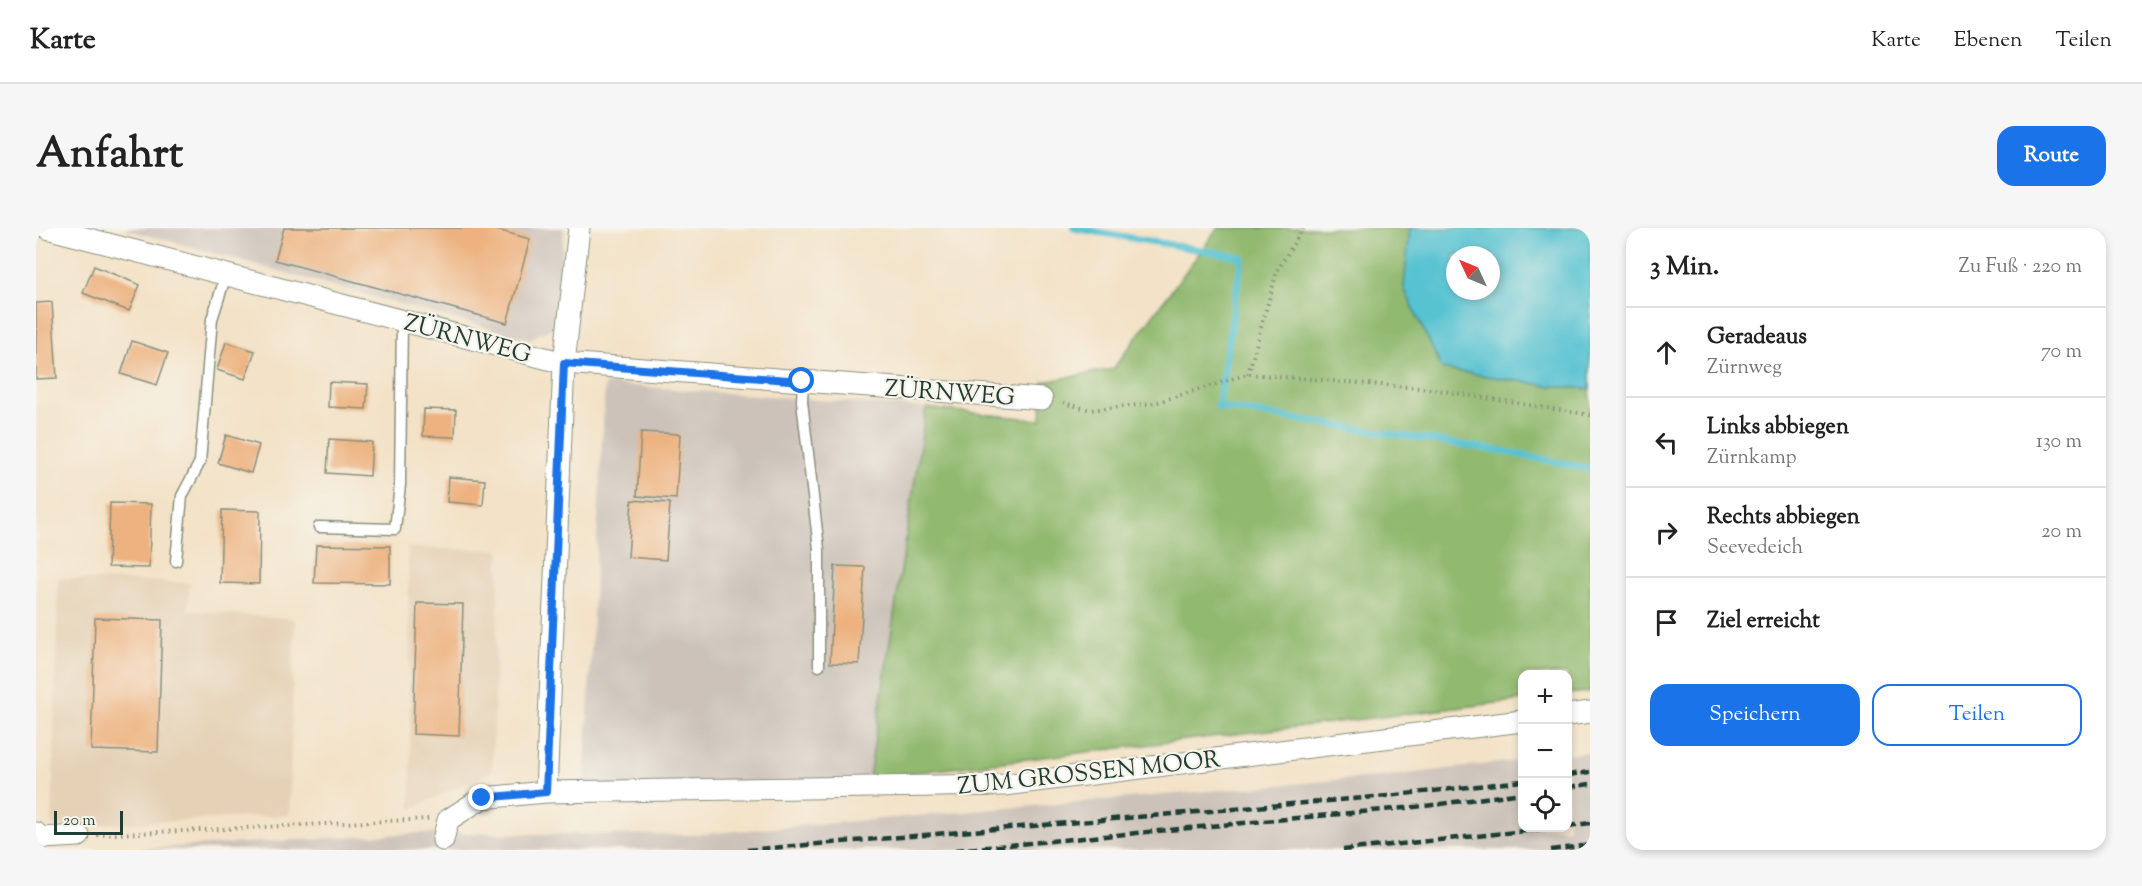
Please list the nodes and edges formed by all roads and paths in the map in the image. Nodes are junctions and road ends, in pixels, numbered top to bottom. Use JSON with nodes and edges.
{"nodes":[{"id":1,"x":47,"y":228,"type":"edge"},
{"id":2,"x":579,"y":228,"type":"edge"},
{"id":3,"x":1304,"y":228,"type":"edge"},
{"id":4,"x":226,"y":275,"type":"junction"},
{"id":5,"x":402,"y":321,"type":"junction"},
{"id":6,"x":564,"y":363,"type":"junction"},
{"id":7,"x":1248,"y":374,"type":"junction"},
{"id":8,"x":802,"y":381,"type":"junction"},
{"id":9,"x":1042,"y":399,"type":"joint"},
{"id":10,"x":1590,"y":415,"type":"edge"},
{"id":11,"x":319,"y":527,"type":"dead end"},
{"id":12,"x":176,"y":561,"type":"dead end"},
{"id":13,"x":819,"y":666,"type":"dead end"},
{"id":14,"x":1590,"y":712,"type":"edge"},
{"id":15,"x":1572,"y":714,"type":"edge"},
{"id":16,"x":1518,"y":721,"type":"edge"},
{"id":17,"x":546,"y":792,"type":"junction"},
{"id":18,"x":446,"y":830,"type":"joint"},
{"id":19,"x":36,"y":833,"type":"edge"},
{"id":20,"x":79,"y":836,"type":"joint"}],
"edges":[{"from":1,"to":4,"type":"street","name":"ZÜRNWEG"},
{"from":2,"to":6,"type":"street"},
{"from":3,"to":7,"type":"path"},
{"from":4,"to":5,"type":"street","name":"ZÜRNWEG"},
{"from":4,"to":12,"type":"lane"},
{"from":5,"to":6,"type":"street","name":"ZÜRNWEG"},
{"from":5,"to":11,"type":"lane"},
{"from":6,"to":8,"type":"street","name":"ZÜRNWEG"},
{"from":6,"to":17,"type":"street"},
{"from":7,"to":9,"type":"path"},
{"from":7,"to":10,"type":"path"},
{"from":8,"to":9,"type":"street","name":"ZÜRNWEG"},
{"from":8,"to":13,"type":"lane"},
{"from":14,"to":15,"type":"street"},
{"from":16,"to":17,"type":"street","name":"ZUM GROSSEN MOOR"},
{"from":17,"to":18,"type":"street","name":"ZUM GROSSEN MOOR"},
{"from":18,"to":20,"type":"path"},
{"from":19,"to":20,"type":"street"}]}
